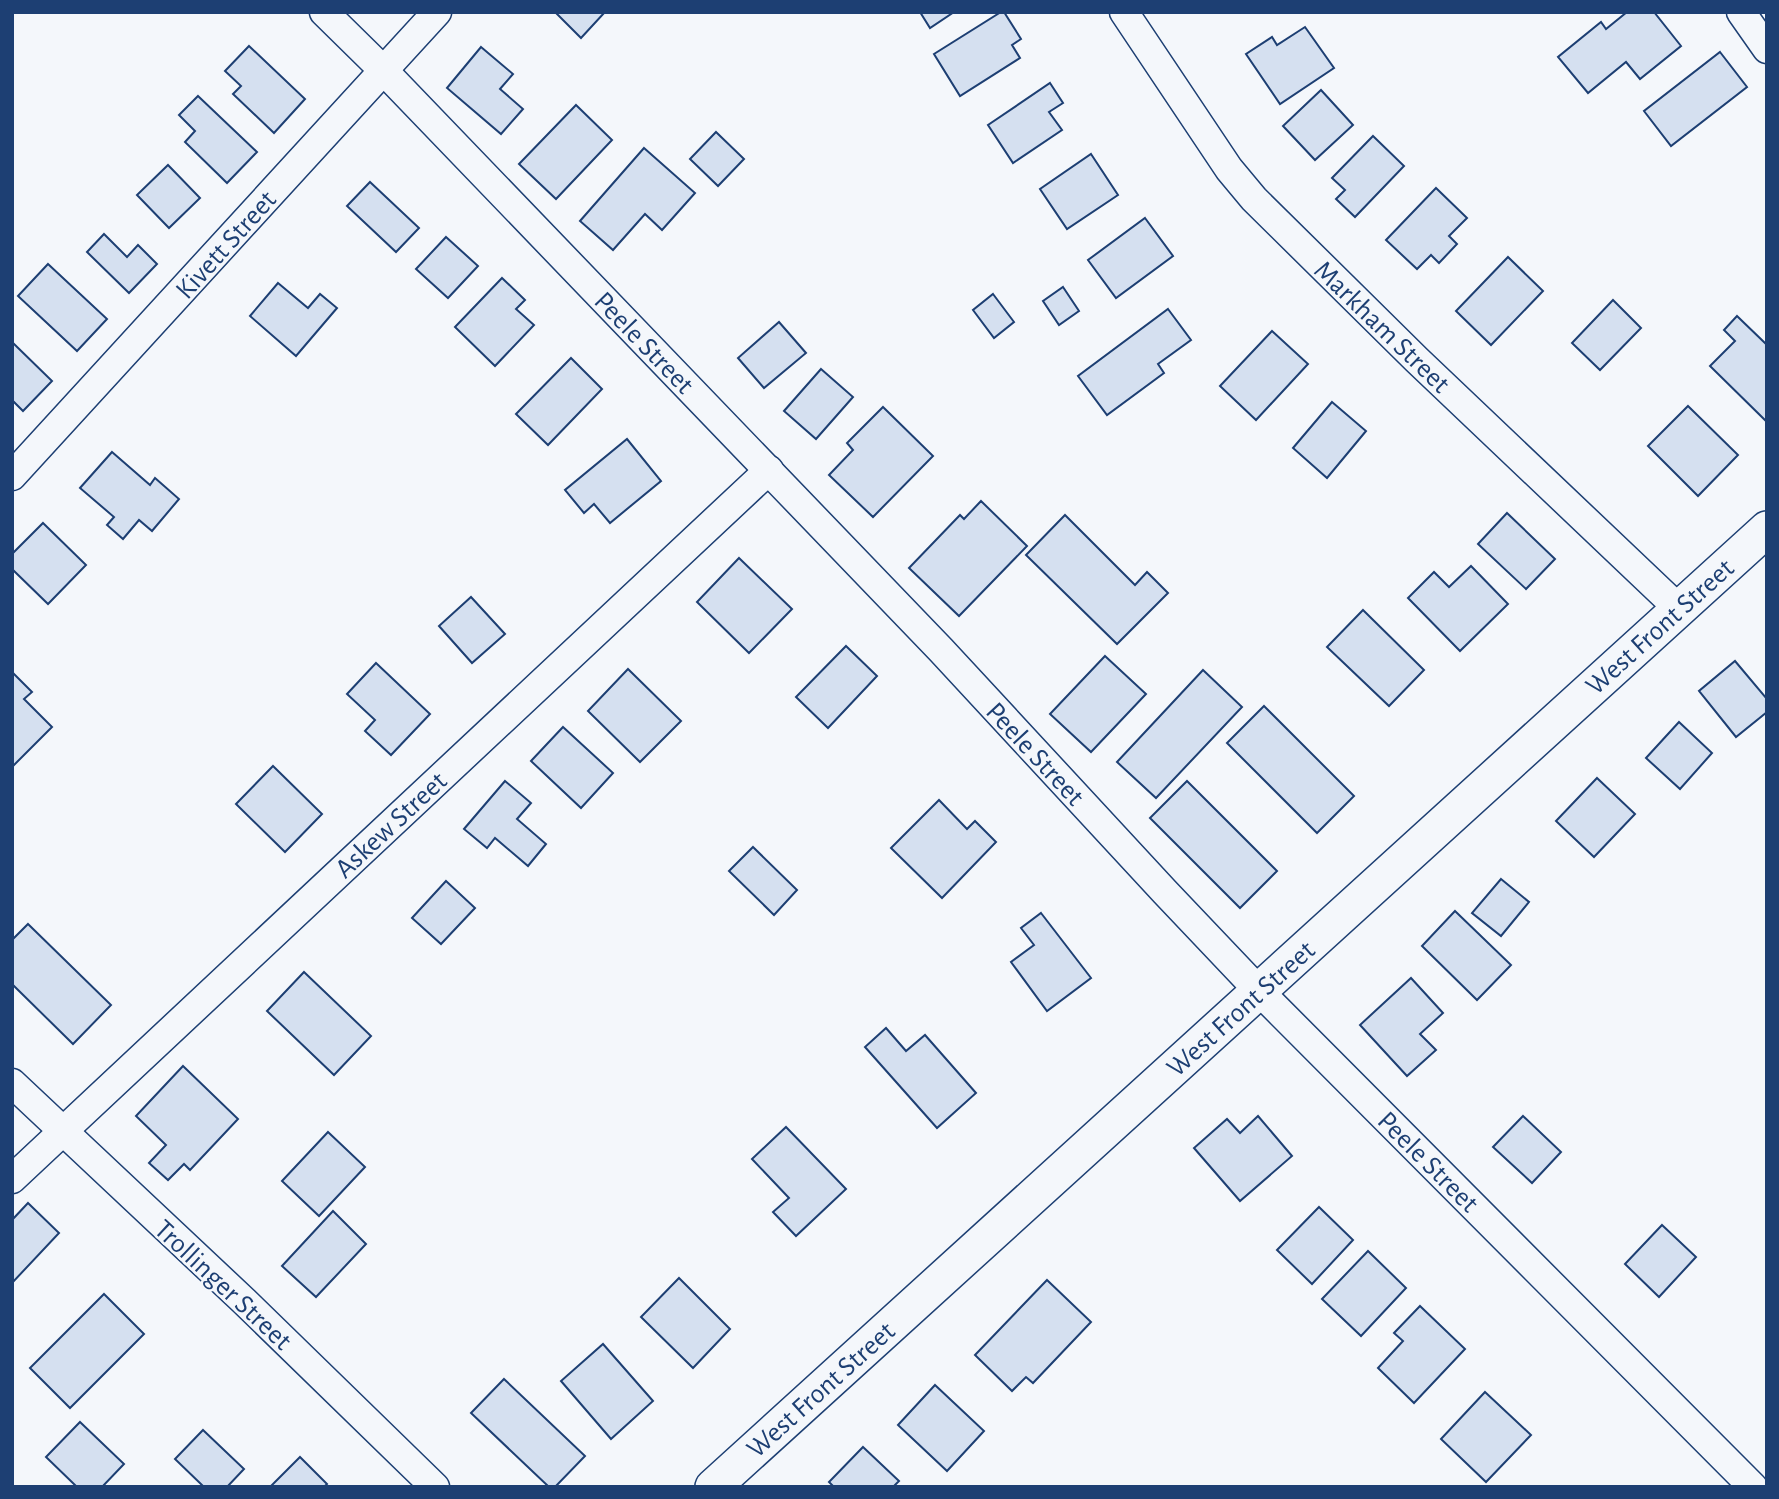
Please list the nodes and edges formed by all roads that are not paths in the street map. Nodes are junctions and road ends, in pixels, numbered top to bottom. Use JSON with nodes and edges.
{"nodes":[{"id":1,"x":324,"y":12,"type":"edge"},
{"id":2,"x":437,"y":12,"type":"edge"},
{"id":3,"x":1124,"y":12,"type":"edge"},
{"id":4,"x":1741,"y":12,"type":"edge"},
{"id":5,"x":1767,"y":49,"type":"edge"},
{"id":6,"x":383,"y":70,"type":"junction"},
{"id":7,"x":769,"y":470,"type":"junction"},
{"id":8,"x":12,"y":477,"type":"edge"},
{"id":9,"x":1767,"y":529,"type":"edge"},
{"id":10,"x":1679,"y":609,"type":"junction"},
{"id":11,"x":1259,"y":991,"type":"junction"},
{"id":12,"x":12,"y":1083,"type":"edge"},
{"id":13,"x":61,"y":1131,"type":"junction"},
{"id":14,"x":12,"y":1179,"type":"edge"},
{"id":15,"x":435,"y":1487,"type":"edge"},
{"id":16,"x":713,"y":1487,"type":"edge"},
{"id":17,"x":1753,"y":1487,"type":"edge"}],
"edges":[{"from":1,"to":6,"type":"street","name":"Peele Street"},
{"from":2,"to":6,"type":"street","name":"Kivett Street"},
{"from":3,"to":10,"type":"street","name":"Markham Street"},
{"from":4,"to":5,"type":"street"},
{"from":6,"to":7,"type":"street","name":"Peele Street"},
{"from":6,"to":8,"type":"street","name":"Kivett Street"},
{"from":7,"to":11,"type":"street","name":"Peele Street"},
{"from":7,"to":13,"type":"street","name":"Askew Street"},
{"from":9,"to":10,"type":"street","name":"West Front Street"},
{"from":10,"to":11,"type":"street","name":"West Front Street"},
{"from":11,"to":16,"type":"street","name":"West Front Street"},
{"from":11,"to":17,"type":"street","name":"Peele Street"},
{"from":12,"to":13,"type":"street","name":"Trollinger Street"},
{"from":13,"to":14,"type":"street","name":"Askew Street"},
{"from":13,"to":15,"type":"street","name":"Trollinger Street"}]}
